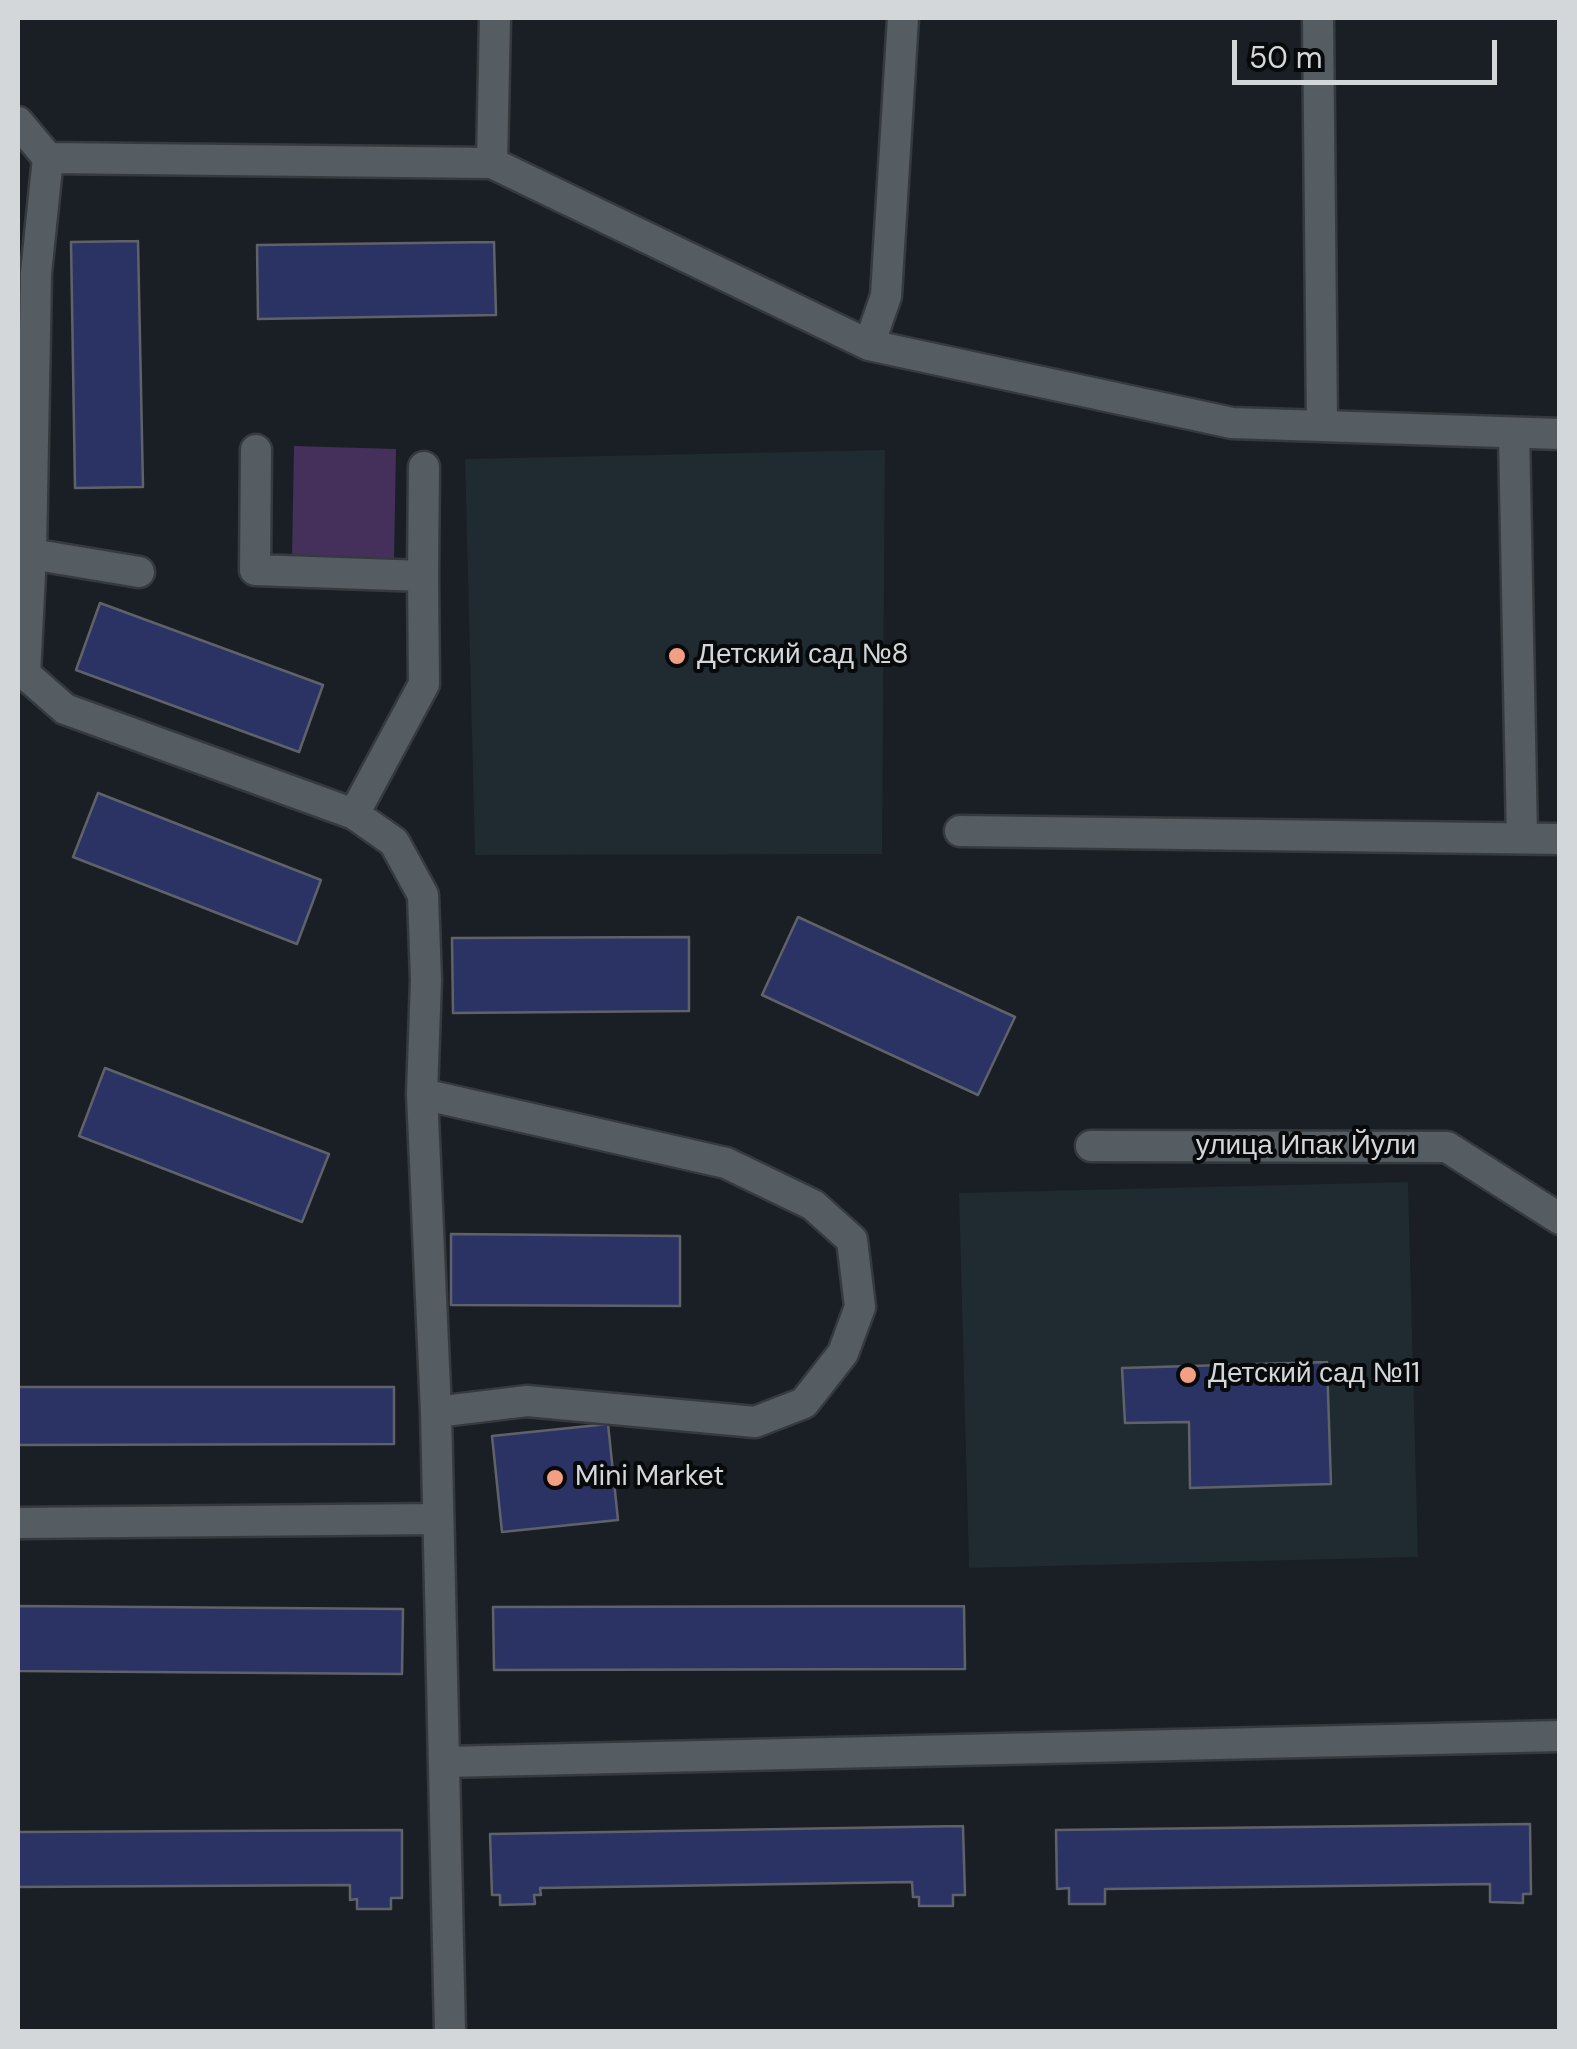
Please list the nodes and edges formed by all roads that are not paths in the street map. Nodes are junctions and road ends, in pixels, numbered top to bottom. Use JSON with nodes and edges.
{"nodes":[{"id":1,"x":495,"y":18,"type":"edge"},
{"id":2,"x":903,"y":18,"type":"edge"},
{"id":3,"x":1318,"y":18,"type":"edge"},
{"id":4,"x":18,"y":122,"type":"edge"},
{"id":5,"x":48,"y":158,"type":"junction"},
{"id":6,"x":492,"y":162,"type":"junction"},
{"id":7,"x":869,"y":345,"type":"junction"},
{"id":8,"x":1322,"y":426,"type":"junction"},
{"id":9,"x":1514,"y":434,"type":"junction"},
{"id":10,"x":1560,"y":434,"type":"edge"},
{"id":11,"x":256,"y":450,"type":"dead end"},
{"id":12,"x":424,"y":467,"type":"dead end"},
{"id":13,"x":31,"y":554,"type":"junction"},
{"id":14,"x":139,"y":572,"type":"dead end"},
{"id":15,"x":423,"y":576,"type":"junction"},
{"id":16,"x":21,"y":678,"type":"edge"},
{"id":17,"x":354,"y":814,"type":"junction"},
{"id":18,"x":960,"y":831,"type":"dead end"},
{"id":19,"x":1522,"y":838,"type":"junction"},
{"id":20,"x":1560,"y":839,"type":"edge"},
{"id":21,"x":422,"y":1094,"type":"junction"},
{"id":22,"x":1091,"y":1146,"type":"dead end"},
{"id":23,"x":1560,"y":1219,"type":"edge"},
{"id":24,"x":436,"y":1412,"type":"junction"},
{"id":25,"x":438,"y":1519,"type":"junction"},
{"id":26,"x":18,"y":1524,"type":"edge"},
{"id":27,"x":1560,"y":1736,"type":"edge"},
{"id":28,"x":444,"y":1762,"type":"junction"},
{"id":29,"x":450,"y":2032,"type":"edge"}],
"edges":[{"from":1,"to":6,"type":"street"},
{"from":2,"to":7,"type":"street"},
{"from":3,"to":8,"type":"street"},
{"from":4,"to":5,"type":"street"},
{"from":5,"to":6,"type":"street"},
{"from":5,"to":13,"type":"street"},
{"from":6,"to":7,"type":"street"},
{"from":7,"to":8,"type":"street"},
{"from":8,"to":9,"type":"street"},
{"from":9,"to":10,"type":"street"},
{"from":9,"to":19,"type":"street"},
{"from":11,"to":15,"type":"street"},
{"from":12,"to":15,"type":"street"},
{"from":13,"to":14,"type":"street"},
{"from":13,"to":16,"type":"street"},
{"from":15,"to":17,"type":"street"},
{"from":16,"to":17,"type":"street"},
{"from":17,"to":21,"type":"street"},
{"from":18,"to":19,"type":"street"},
{"from":19,"to":20,"type":"street"},
{"from":21,"to":24,"type":"street"},
{"from":21,"to":24,"type":"street"},
{"from":22,"to":23,"type":"street","name":"улица Ипак Йули"},
{"from":24,"to":25,"type":"street"},
{"from":25,"to":26,"type":"street"},
{"from":25,"to":28,"type":"street"},
{"from":27,"to":28,"type":"street"},
{"from":28,"to":29,"type":"street"}]}
